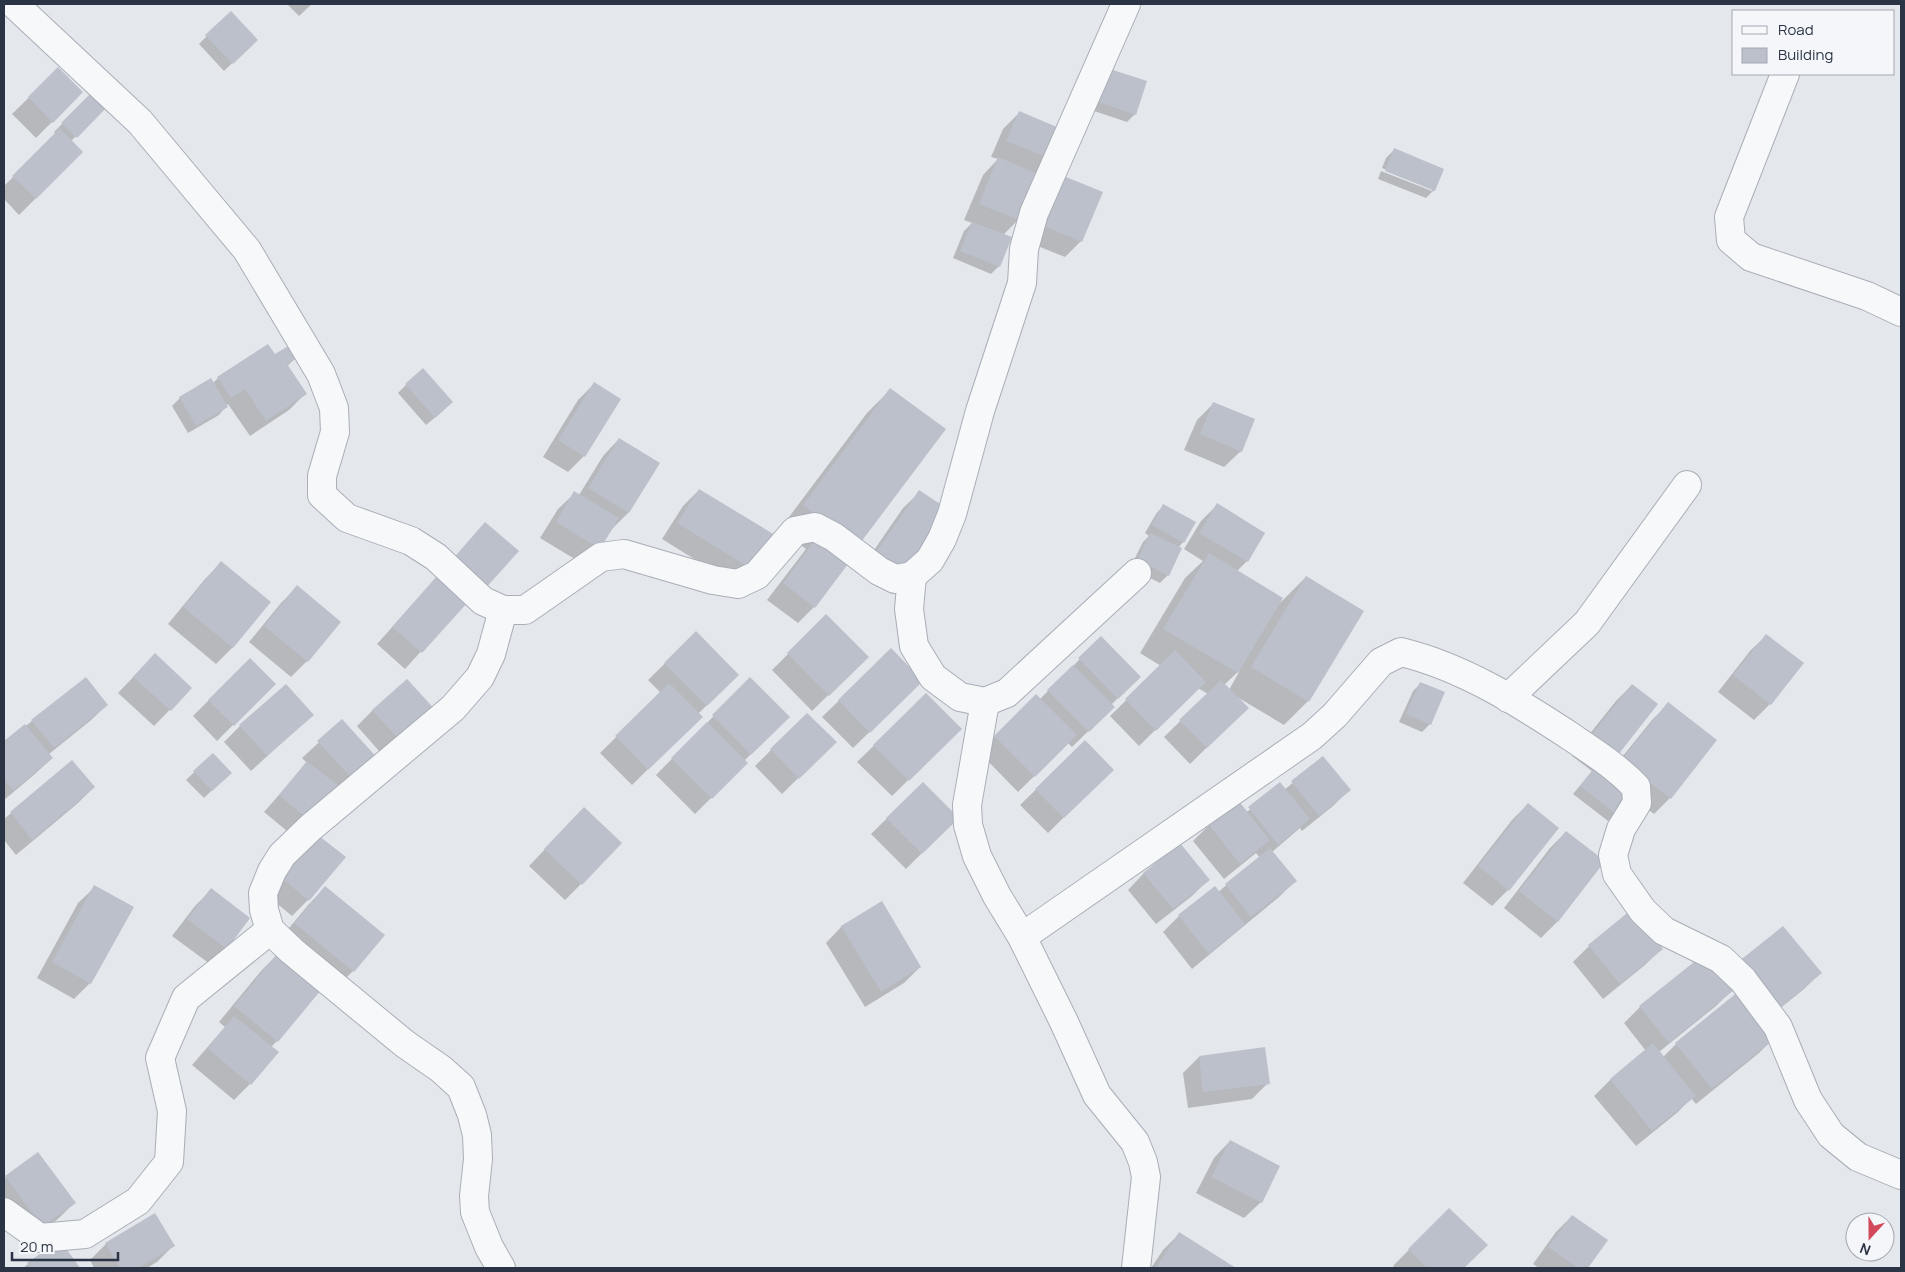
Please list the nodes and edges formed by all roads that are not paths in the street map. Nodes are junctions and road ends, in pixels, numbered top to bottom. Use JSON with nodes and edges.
{"nodes":[{"id":1,"x":14,"y":4,"type":"edge"},
{"id":2,"x":1126,"y":4,"type":"edge"},
{"id":3,"x":1785,"y":75,"type":"edge"},
{"id":4,"x":1901,"y":312,"type":"edge"},
{"id":5,"x":1687,"y":485,"type":"dead end"},
{"id":6,"x":1137,"y":573,"type":"dead end"},
{"id":7,"x":912,"y":576,"type":"junction"},
{"id":8,"x":503,"y":610,"type":"junction"},
{"id":9,"x":1508,"y":698,"type":"junction"},
{"id":10,"x":985,"y":702,"type":"junction"},
{"id":11,"x":270,"y":930,"type":"junction"},
{"id":12,"x":1022,"y":937,"type":"junction"},
{"id":13,"x":1901,"y":1175,"type":"edge"},
{"id":14,"x":4,"y":1212,"type":"edge"},
{"id":15,"x":501,"y":1268,"type":"edge"},
{"id":16,"x":1136,"y":1268,"type":"edge"}],
"edges":[{"from":1,"to":8,"type":"street"},
{"from":2,"to":7,"type":"street"},
{"from":3,"to":4,"type":"street"},
{"from":5,"to":9,"type":"street"},
{"from":6,"to":10,"type":"street"},
{"from":7,"to":8,"type":"street"},
{"from":7,"to":10,"type":"street"},
{"from":8,"to":11,"type":"street"},
{"from":9,"to":12,"type":"street"},
{"from":9,"to":13,"type":"street"},
{"from":10,"to":12,"type":"street"},
{"from":11,"to":14,"type":"street"},
{"from":11,"to":15,"type":"street"},
{"from":12,"to":16,"type":"street"}]}
